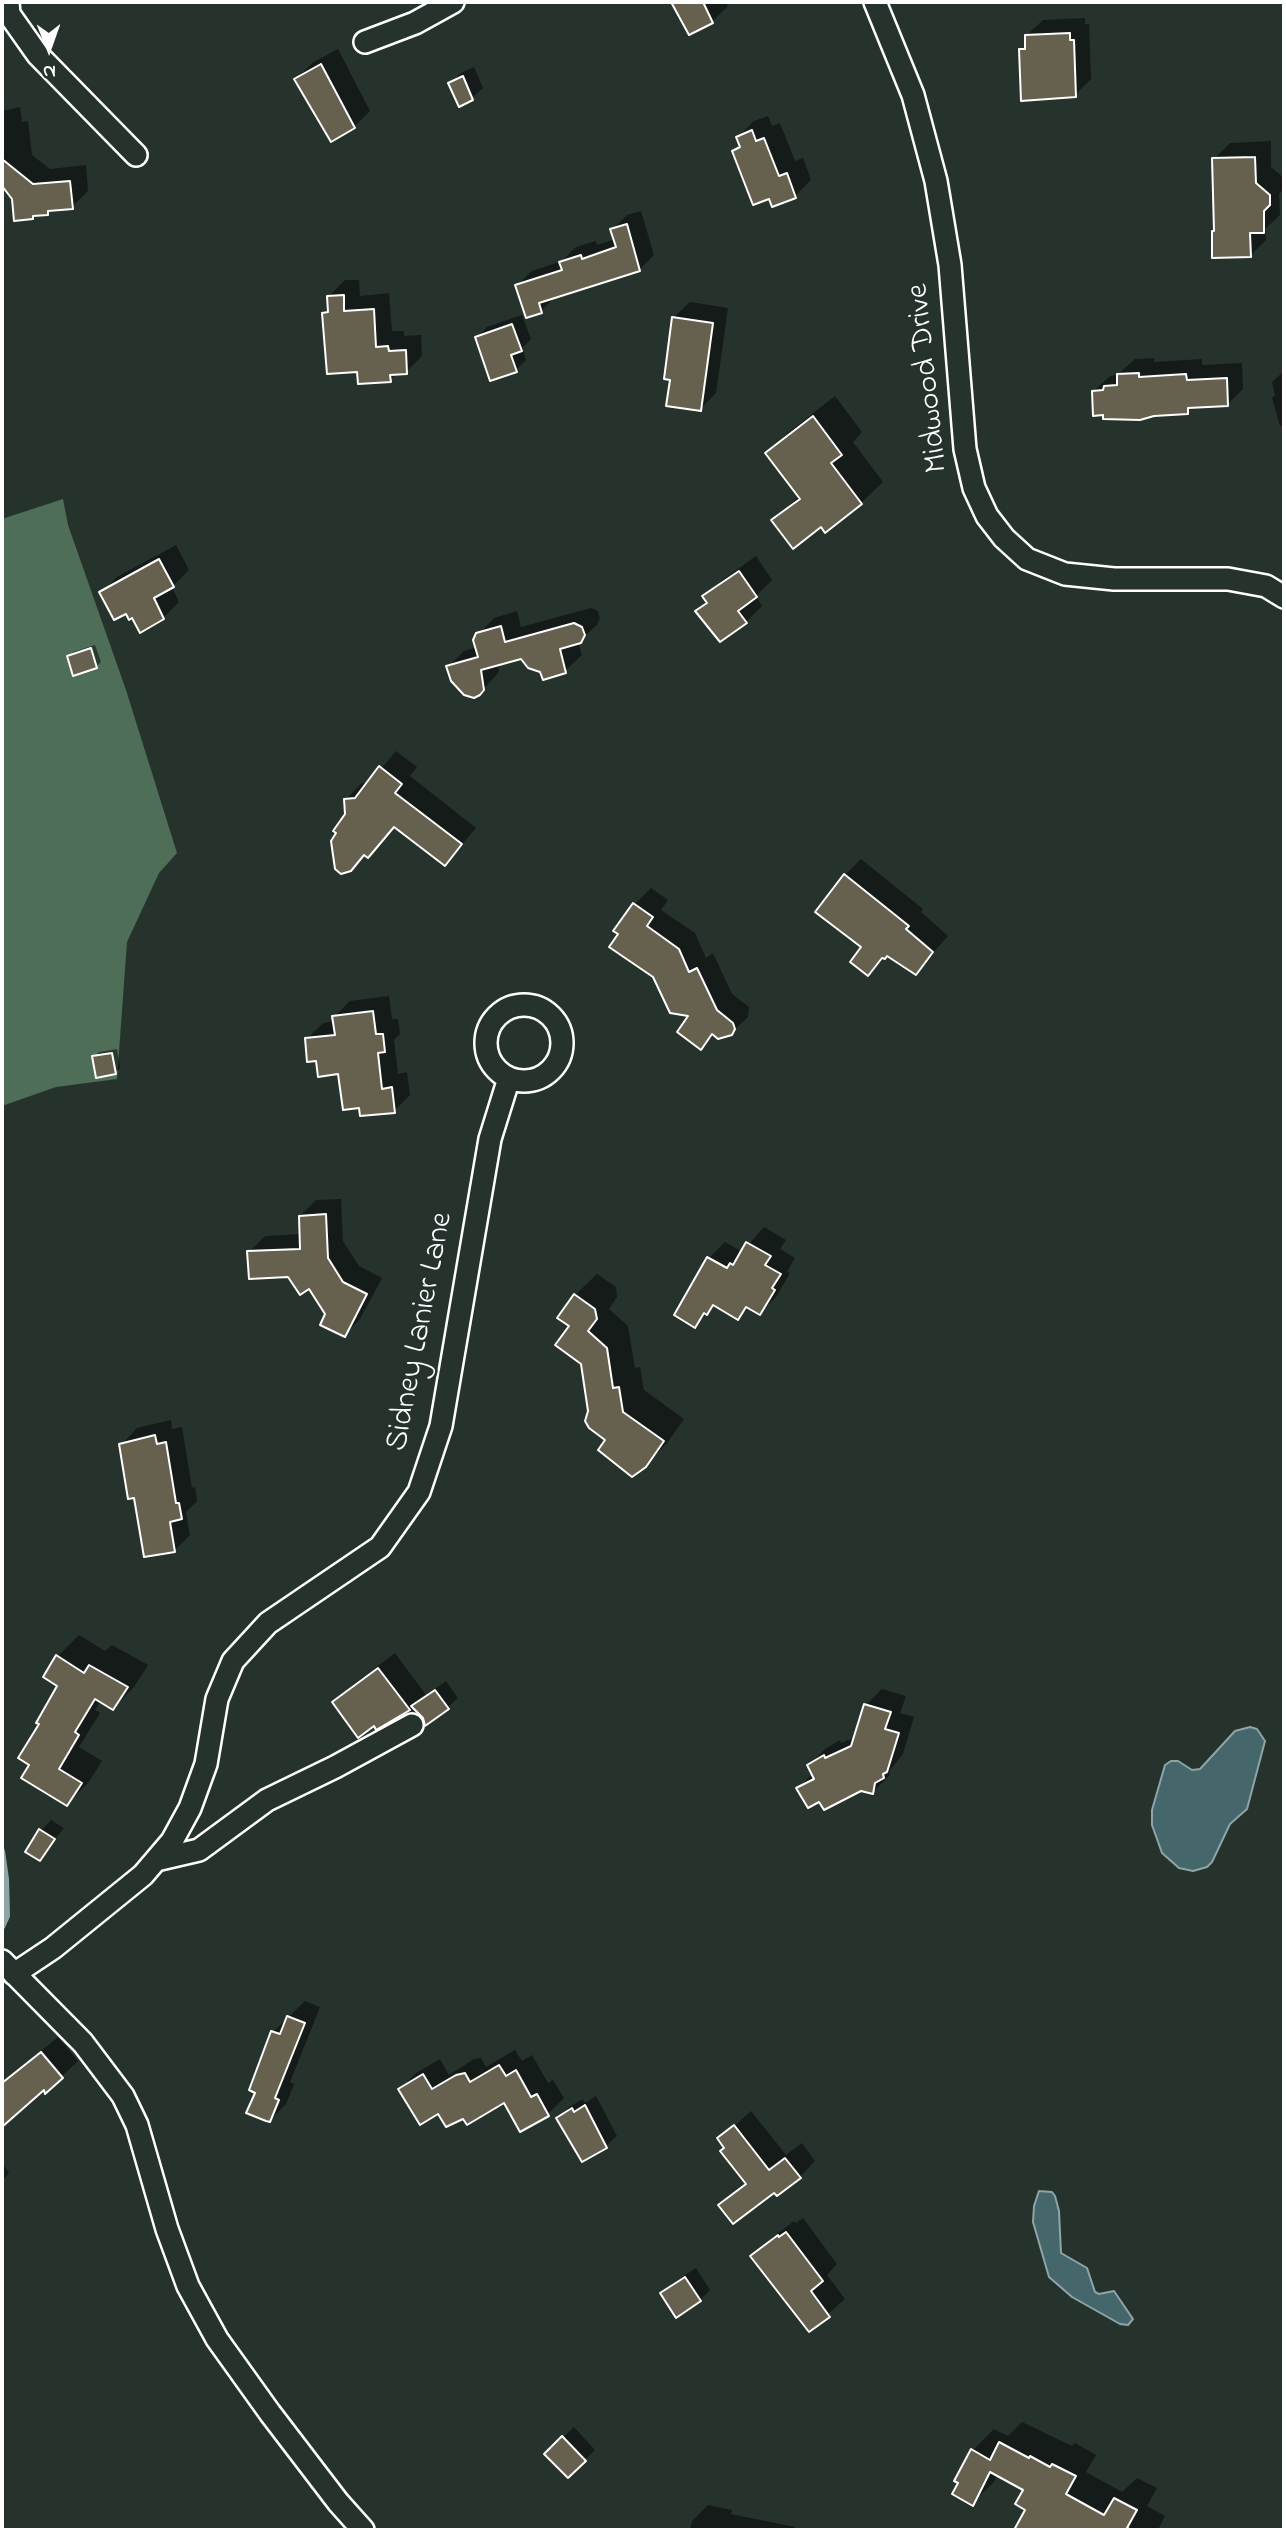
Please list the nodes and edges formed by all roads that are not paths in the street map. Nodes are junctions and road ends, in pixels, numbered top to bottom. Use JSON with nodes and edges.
{"nodes":[{"id":1,"x":8,"y":2,"type":"edge"},
{"id":2,"x":453,"y":2,"type":"edge"},
{"id":3,"x":876,"y":2,"type":"edge"},
{"id":4,"x":365,"y":42,"type":"dead end"},
{"id":5,"x":136,"y":155,"type":"dead end"},
{"id":6,"x":1284,"y":597,"type":"edge"},
{"id":7,"x":509,"y":1078,"type":"dead end"},
{"id":8,"x":412,"y":1725,"type":"dead end"},
{"id":9,"x":156,"y":1860,"type":"junction"},
{"id":10,"x":6,"y":1966,"type":"edge"},
{"id":11,"x":363,"y":2530,"type":"edge"}],
"edges":[{"from":1,"to":5,"type":"street"},
{"from":2,"to":4,"type":"street"},
{"from":3,"to":6,"type":"street","name":"Midwood Drive"},
{"from":7,"to":9,"type":"street","name":"Sidney Lanier Lane"},
{"from":8,"to":9,"type":"street"},
{"from":9,"to":10,"type":"street","name":"Sidney Lanier Lane"},
{"from":10,"to":11,"type":"street"}]}
